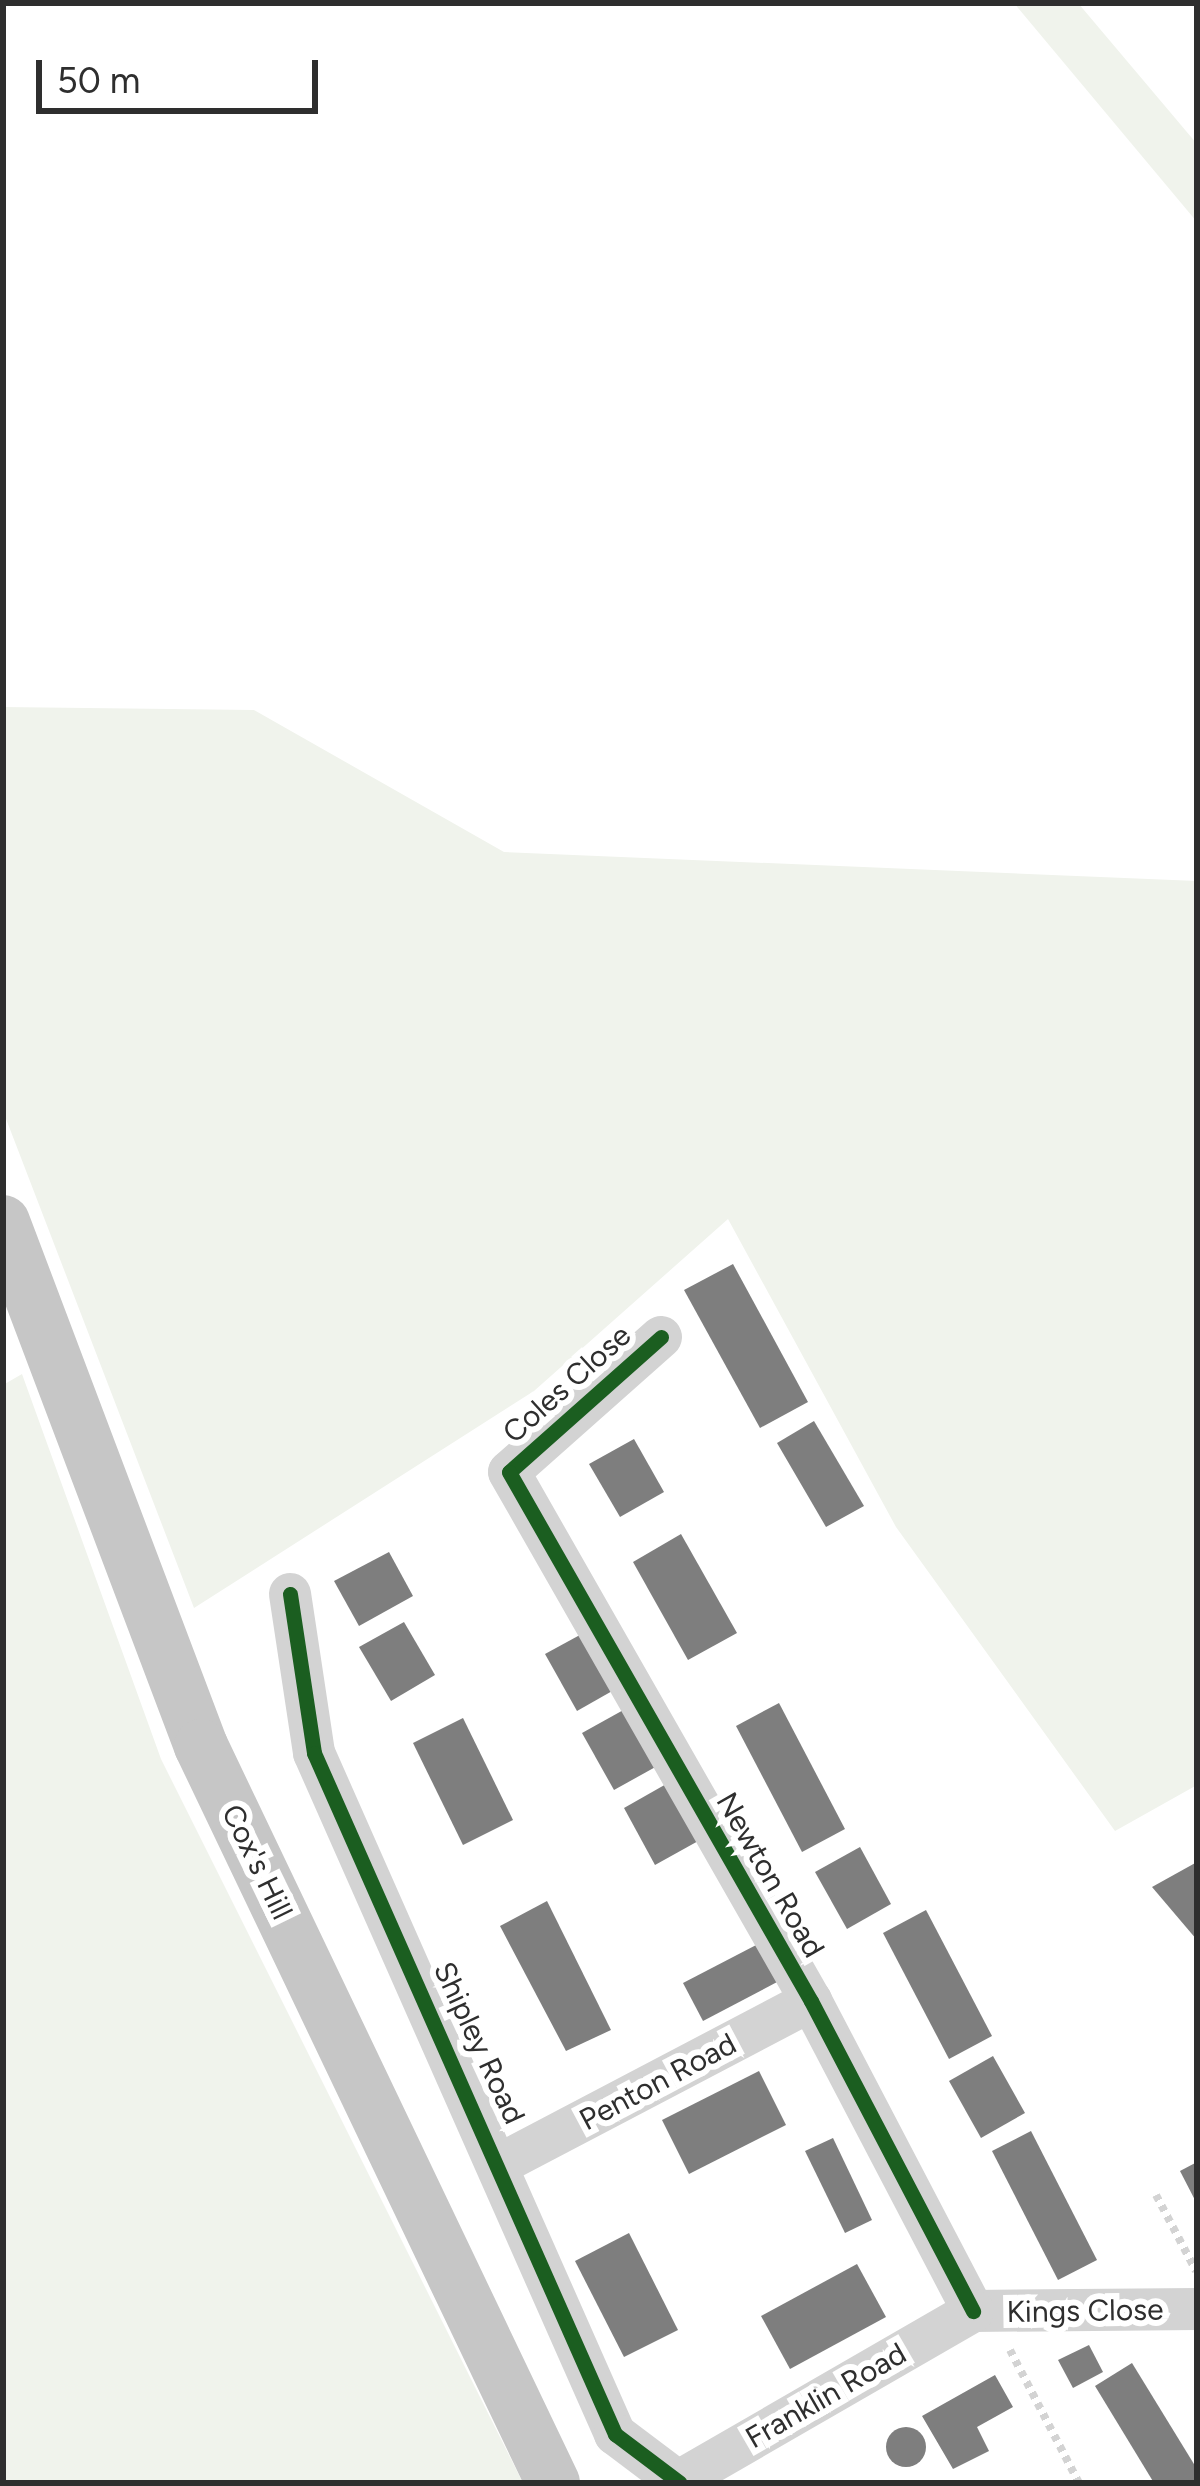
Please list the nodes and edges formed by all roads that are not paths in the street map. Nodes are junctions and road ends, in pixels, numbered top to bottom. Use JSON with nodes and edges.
{"nodes":[{"id":1,"x":3,"y":1222,"type":"edge"},
{"id":2,"x":662,"y":1336,"type":"dead end"},
{"id":3,"x":509,"y":1472,"type":"joint"},
{"id":4,"x":290,"y":1594,"type":"dead end"},
{"id":5,"x":811,"y":2001,"type":"junction"},
{"id":6,"x":504,"y":2162,"type":"junction"},
{"id":7,"x":1197,"y":2309,"type":"edge"},
{"id":8,"x":981,"y":2312,"type":"junction"},
{"id":9,"x":680,"y":2482,"type":"edge"},
{"id":10,"x":553,"y":2483,"type":"edge"}],
"edges":[{"from":1,"to":10,"type":"main road","name":"Cox's Hill"},
{"from":2,"to":3,"type":"street","name":"Coles Close"},
{"from":3,"to":5,"type":"street","name":"Newton Road"},
{"from":4,"to":6,"type":"street","name":"Shipley Road"},
{"from":5,"to":6,"type":"street","name":"Penton Road"},
{"from":5,"to":8,"type":"street","name":"Newton Road"},
{"from":6,"to":9,"type":"street","name":"Shipley Road"},
{"from":7,"to":8,"type":"street","name":"Kings Close"},
{"from":8,"to":9,"type":"street","name":"Franklin Road"}]}
